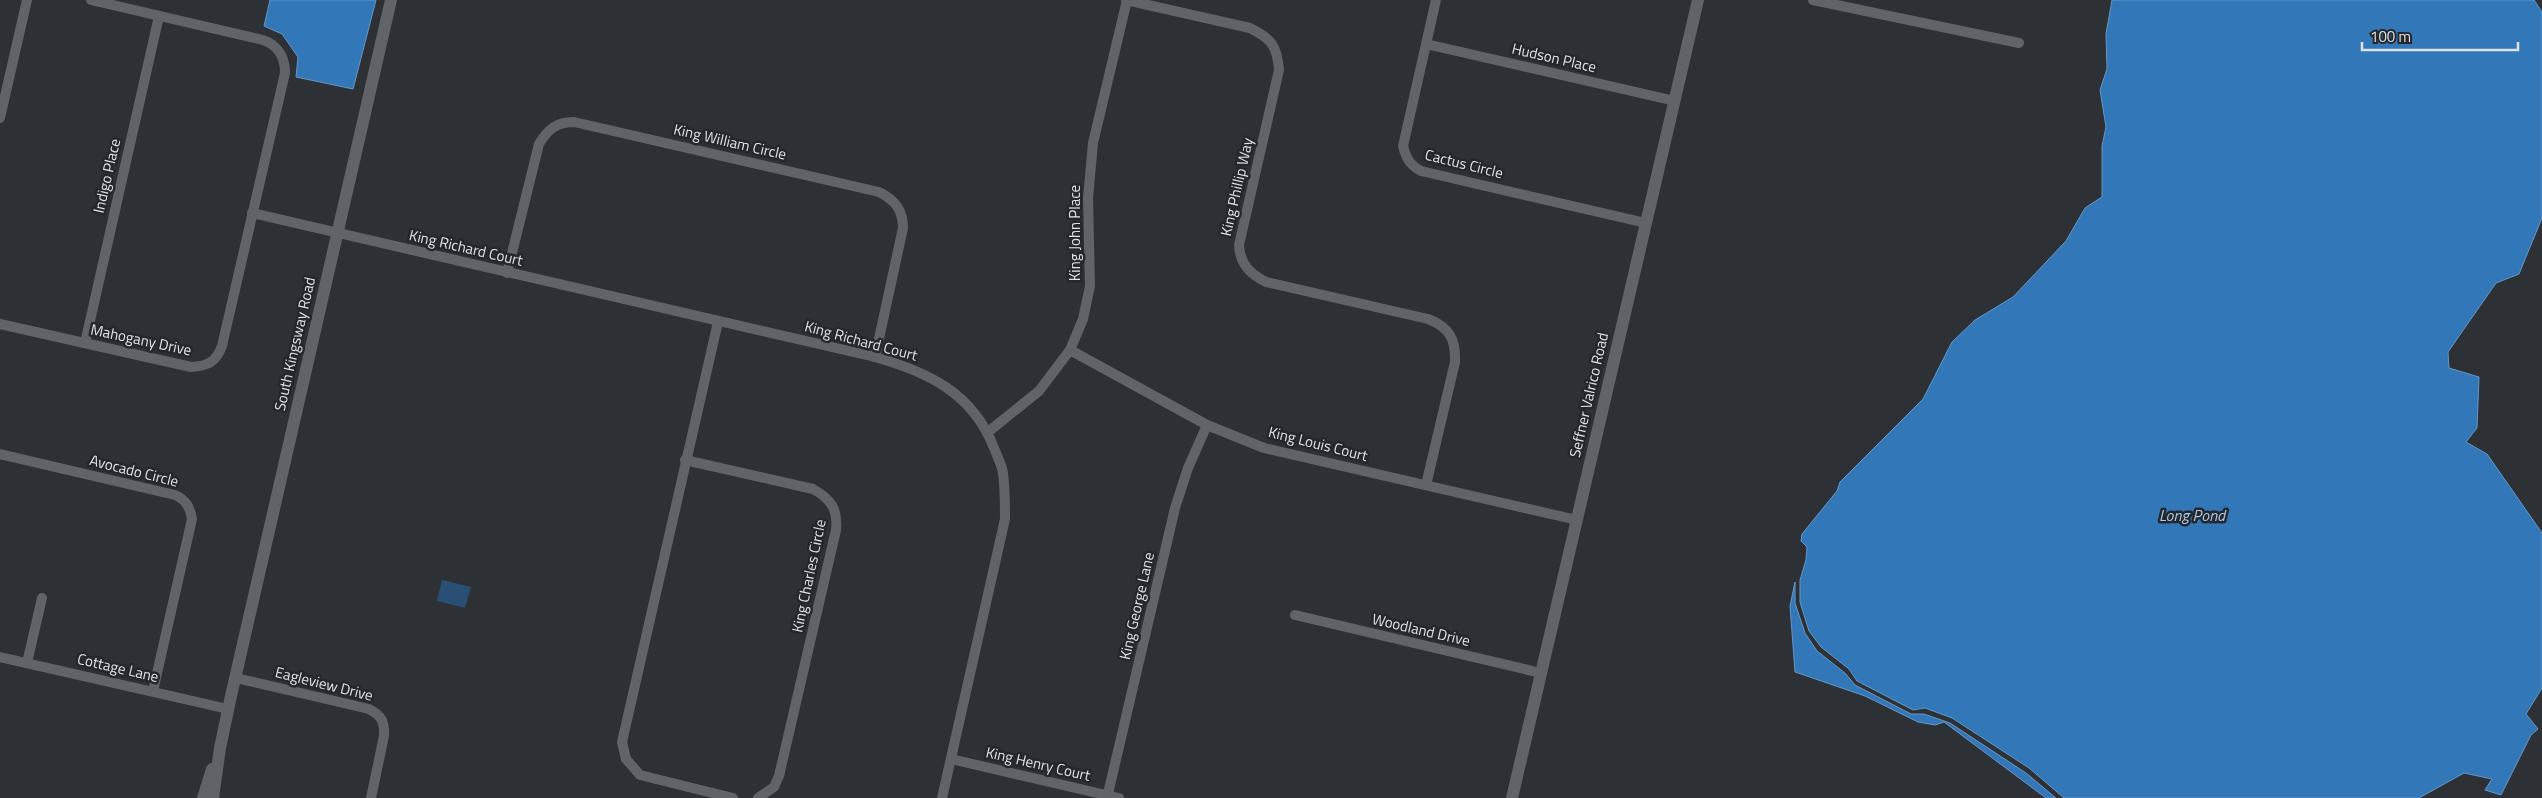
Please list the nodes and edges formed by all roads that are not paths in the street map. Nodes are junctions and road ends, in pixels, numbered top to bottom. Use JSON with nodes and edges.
{"nodes":[{"id":1,"x":28,"y":0,"type":"edge"},
{"id":2,"x":91,"y":0,"type":"edge"},
{"id":3,"x":391,"y":0,"type":"edge"},
{"id":4,"x":1126,"y":0,"type":"edge"},
{"id":5,"x":1436,"y":0,"type":"edge"},
{"id":6,"x":1698,"y":0,"type":"edge"},
{"id":7,"x":1813,"y":0,"type":"edge"},
{"id":8,"x":159,"y":16,"type":"junction"},
{"id":9,"x":2019,"y":43,"type":"dead end"},
{"id":10,"x":1426,"y":44,"type":"junction"},
{"id":11,"x":1675,"y":101,"type":"junction"},
{"id":12,"x":0,"y":118,"type":"edge"},
{"id":13,"x":252,"y":214,"type":"junction"},
{"id":14,"x":1646,"y":223,"type":"junction"},
{"id":15,"x":338,"y":234,"type":"junction"},
{"id":16,"x":507,"y":273,"type":"junction"},
{"id":17,"x":718,"y":322,"type":"junction"},
{"id":18,"x":0,"y":324,"type":"edge"},
{"id":19,"x":85,"y":343,"type":"junction"},
{"id":20,"x":1070,"y":350,"type":"junction"},
{"id":21,"x":875,"y":357,"type":"junction"},
{"id":22,"x":1207,"y":426,"type":"junction"},
{"id":23,"x":988,"y":432,"type":"junction"},
{"id":24,"x":0,"y":454,"type":"edge"},
{"id":25,"x":685,"y":460,"type":"junction"},
{"id":26,"x":1426,"y":485,"type":"junction"},
{"id":27,"x":1577,"y":520,"type":"junction"},
{"id":28,"x":42,"y":598,"type":"dead end"},
{"id":29,"x":1295,"y":615,"type":"dead end"},
{"id":30,"x":0,"y":656,"type":"edge"},
{"id":31,"x":27,"y":663,"type":"junction"},
{"id":32,"x":1541,"y":673,"type":"junction"},
{"id":33,"x":236,"y":678,"type":"junction"},
{"id":34,"x":153,"y":691,"type":"junction"},
{"id":35,"x":230,"y":703,"type":"junction"},
{"id":36,"x":220,"y":748,"type":"junction"},
{"id":37,"x":951,"y":759,"type":"junction"},
{"id":38,"x":687,"y":793,"type":"edge"},
{"id":39,"x":1108,"y":797,"type":"edge"},
{"id":40,"x":203,"y":798,"type":"edge"},
{"id":41,"x":213,"y":798,"type":"edge"},
{"id":42,"x":371,"y":798,"type":"edge"},
{"id":43,"x":733,"y":798,"type":"edge"},
{"id":44,"x":758,"y":798,"type":"edge"},
{"id":45,"x":942,"y":798,"type":"edge"},
{"id":46,"x":1119,"y":798,"type":"edge"},
{"id":47,"x":1512,"y":798,"type":"edge"}],
"edges":[{"from":1,"to":12,"type":"street"},
{"from":2,"to":8,"type":"street","name":"Mahogany Drive"},
{"from":3,"to":15,"type":"street","name":"South Kingsway Road"},
{"from":4,"to":20,"type":"street","name":"King John Place"},
{"from":4,"to":26,"type":"street","name":"King Phillip Way"},
{"from":5,"to":10,"type":"street","name":"Cactus Circle"},
{"from":6,"to":11,"type":"street","name":"Seffner Valrico Road"},
{"from":7,"to":9,"type":"street"},
{"from":8,"to":13,"type":"street","name":"Mahogany Drive"},
{"from":8,"to":19,"type":"street","name":"Indigo Place"},
{"from":10,"to":11,"type":"street","name":"Hudson Place"},
{"from":10,"to":14,"type":"street","name":"Cactus Circle"},
{"from":11,"to":14,"type":"street","name":"Seffner Valrico Road"},
{"from":13,"to":15,"type":"street"},
{"from":13,"to":19,"type":"street","name":"Mahogany Drive"},
{"from":14,"to":27,"type":"street","name":"Seffner Valrico Road"},
{"from":15,"to":16,"type":"street","name":"King Richard Court"},
{"from":15,"to":33,"type":"street","name":"South Kingsway Road"},
{"from":16,"to":17,"type":"street","name":"King Richard Court"},
{"from":16,"to":21,"type":"street","name":"King William Circle"},
{"from":17,"to":21,"type":"street","name":"King Richard Court"},
{"from":17,"to":25,"type":"street"},
{"from":18,"to":19,"type":"street","name":"Mahogany Drive"},
{"from":20,"to":22,"type":"street","name":"King Louis Court"},
{"from":20,"to":23,"type":"street","name":"King John Place"},
{"from":21,"to":23,"type":"street","name":"King Richard Court"},
{"from":22,"to":26,"type":"street","name":"King Louis Court"},
{"from":22,"to":39,"type":"street","name":"King George Lane"},
{"from":23,"to":37,"type":"street","name":"King Richard Court"},
{"from":24,"to":34,"type":"street","name":"Avocado Circle"},
{"from":25,"to":38,"type":"street"},
{"from":25,"to":44,"type":"street","name":"King Charles Circle"},
{"from":26,"to":27,"type":"street","name":"King Louis Court"},
{"from":27,"to":32,"type":"street","name":"Seffner Valrico Road"},
{"from":28,"to":31,"type":"street"},
{"from":29,"to":32,"type":"street","name":"Woodland Drive"},
{"from":30,"to":31,"type":"street","name":"Cottage Lane"},
{"from":31,"to":34,"type":"street","name":"Cottage Lane"},
{"from":32,"to":47,"type":"street","name":"Seffner Valrico Road"},
{"from":33,"to":35,"type":"street","name":"South Kingsway Road"},
{"from":33,"to":42,"type":"street","name":"Eagleview Drive"},
{"from":34,"to":35,"type":"street","name":"Cottage Lane"},
{"from":35,"to":36,"type":"street","name":"South Kingsway Road"},
{"from":36,"to":40,"type":"street"},
{"from":36,"to":41,"type":"street"},
{"from":37,"to":39,"type":"street","name":"King Henry Court"},
{"from":37,"to":45,"type":"street","name":"King Richard Court"},
{"from":38,"to":43,"type":"street"},
{"from":39,"to":46,"type":"street","name":"King Henry Court"}]}
